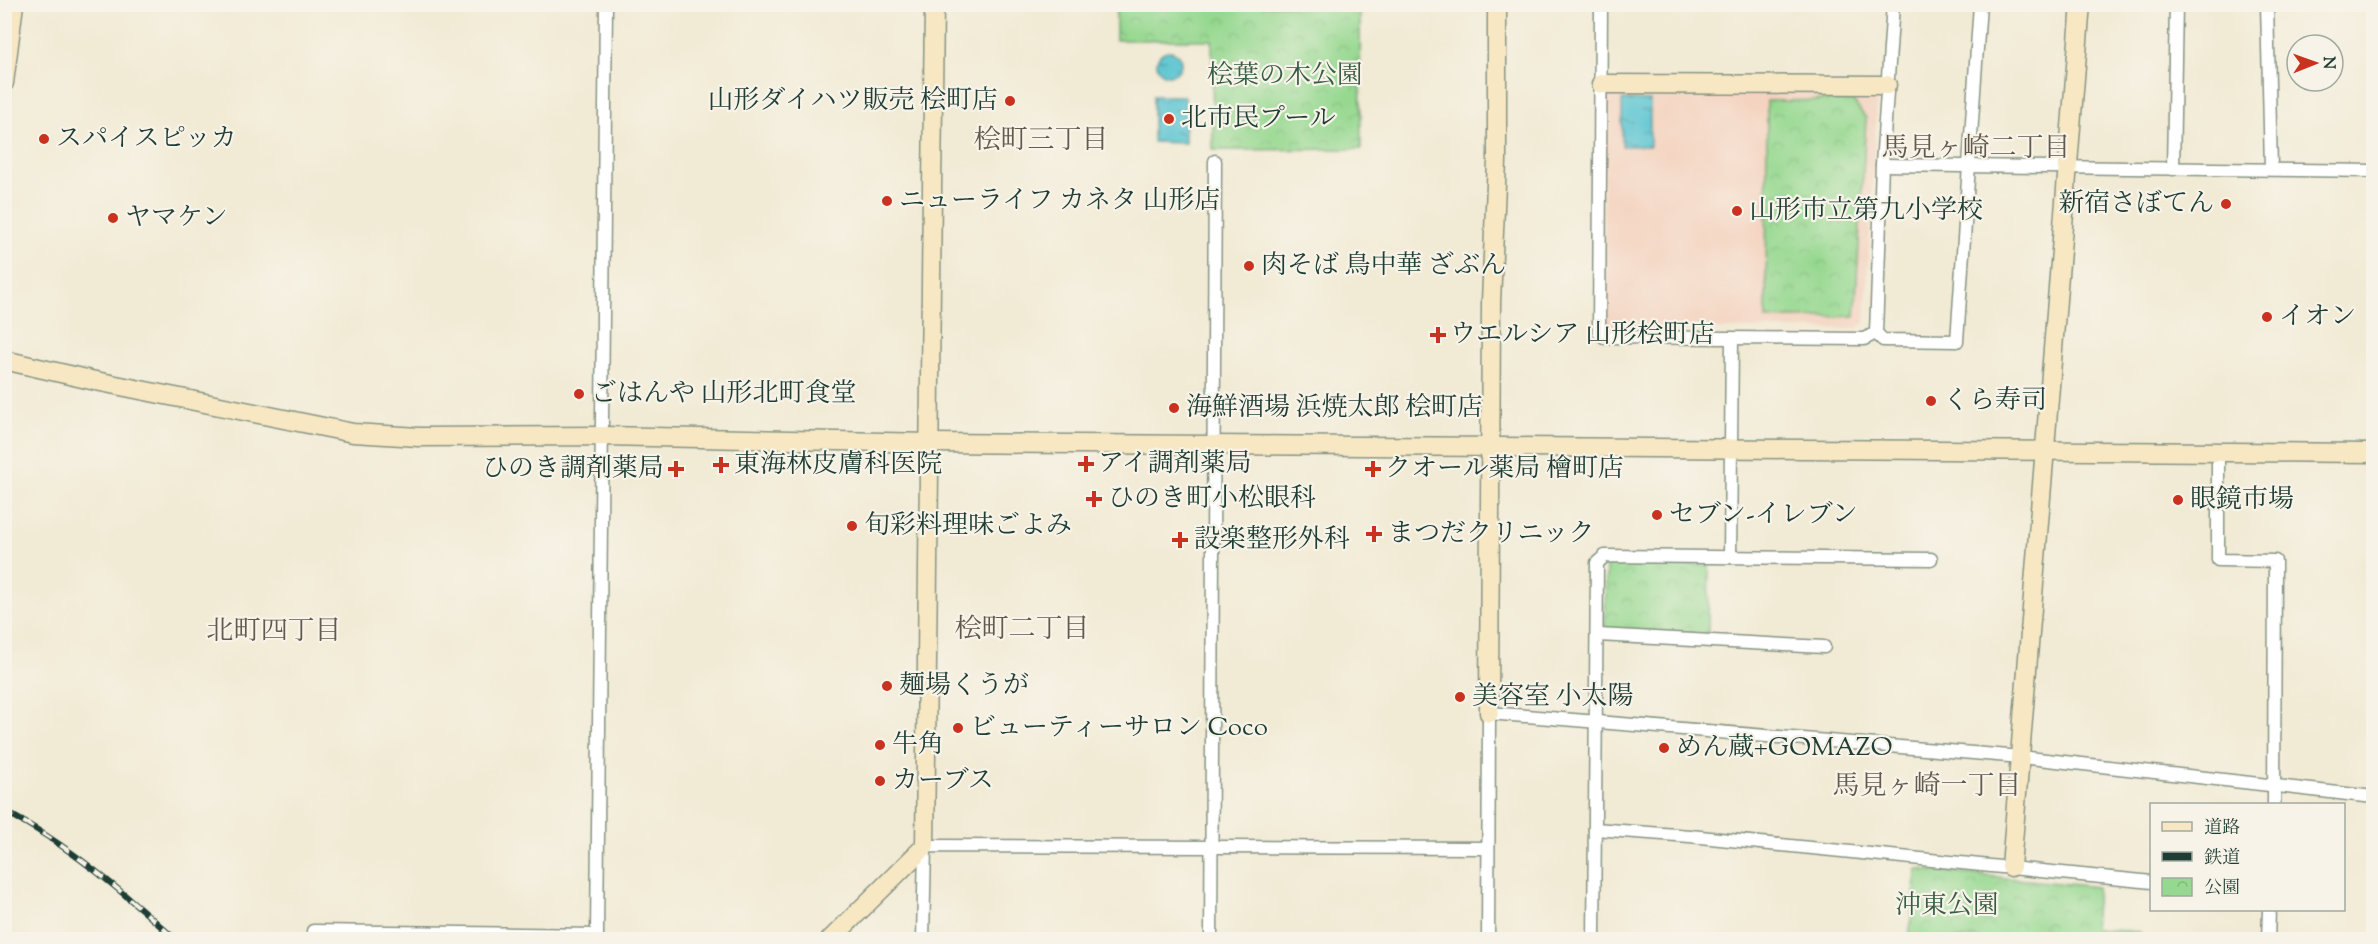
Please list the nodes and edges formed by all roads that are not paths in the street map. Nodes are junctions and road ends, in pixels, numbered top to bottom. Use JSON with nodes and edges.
{"nodes":[{"id":1,"x":14,"y":4,"type":"edge"},
{"id":2,"x":606,"y":4,"type":"edge"},
{"id":3,"x":934,"y":4,"type":"edge"},
{"id":4,"x":1497,"y":4,"type":"edge"},
{"id":5,"x":1601,"y":4,"type":"edge"},
{"id":6,"x":1893,"y":4,"type":"edge"},
{"id":7,"x":1980,"y":4,"type":"edge"},
{"id":8,"x":2081,"y":4,"type":"edge"},
{"id":9,"x":2176,"y":4,"type":"edge"},
{"id":10,"x":2267,"y":4,"type":"edge"},
{"id":11,"x":4,"y":83,"type":"edge"},
{"id":12,"x":1601,"y":84,"type":"junction"},
{"id":13,"x":1887,"y":85,"type":"junction"},
{"id":14,"x":1215,"y":161,"type":"dead end"},
{"id":15,"x":1882,"y":165,"type":"junction"},
{"id":16,"x":1970,"y":165,"type":"junction"},
{"id":17,"x":2068,"y":167,"type":"junction"},
{"id":18,"x":2173,"y":168,"type":"junction"},
{"id":19,"x":2271,"y":168,"type":"junction"},
{"id":20,"x":2373,"y":171,"type":"edge"},
{"id":21,"x":1876,"y":333,"type":"junction"},
{"id":22,"x":1732,"y":339,"type":"junction"},
{"id":23,"x":4,"y":360,"type":"edge"},
{"id":24,"x":604,"y":436,"type":"junction"},
{"id":25,"x":930,"y":442,"type":"junction"},
{"id":26,"x":1214,"y":445,"type":"junction"},
{"id":27,"x":1490,"y":446,"type":"junction"},
{"id":28,"x":1731,"y":448,"type":"junction"},
{"id":29,"x":2044,"y":451,"type":"junction"},
{"id":30,"x":2218,"y":451,"type":"junction"},
{"id":31,"x":2373,"y":453,"type":"edge"},
{"id":32,"x":1730,"y":557,"type":"junction"},
{"id":33,"x":1931,"y":559,"type":"dead end"},
{"id":34,"x":1598,"y":635,"type":"junction"},
{"id":35,"x":1824,"y":647,"type":"dead end"},
{"id":36,"x":1489,"y":713,"type":"junction"},
{"id":37,"x":1596,"y":722,"type":"junction"},
{"id":38,"x":2021,"y":757,"type":"junction"},
{"id":39,"x":2275,"y":786,"type":"junction"},
{"id":40,"x":2373,"y":797,"type":"edge"},
{"id":41,"x":2274,"y":803,"type":"edge"},
{"id":42,"x":1595,"y":829,"type":"junction"},
{"id":43,"x":925,"y":846,"type":"junction"},
{"id":44,"x":1212,"y":848,"type":"junction"},
{"id":45,"x":1488,"y":848,"type":"junction"},
{"id":46,"x":2011,"y":867,"type":"junction"},
{"id":47,"x":2150,"y":882,"type":"edge"},
{"id":48,"x":2269,"y":911,"type":"edge"},
{"id":49,"x":313,"y":931,"type":"dead end"},
{"id":50,"x":830,"y":939,"type":"edge"},
{"id":51,"x":923,"y":939,"type":"edge"},
{"id":52,"x":1211,"y":939,"type":"edge"},
{"id":53,"x":1488,"y":939,"type":"edge"},
{"id":54,"x":1594,"y":939,"type":"edge"},
{"id":55,"x":2268,"y":939,"type":"edge"}],
"edges":[{"from":1,"to":11,"type":"street"},
{"from":2,"to":24,"type":"street"},
{"from":3,"to":25,"type":"street"},
{"from":4,"to":27,"type":"street"},
{"from":5,"to":12,"type":"street"},
{"from":6,"to":13,"type":"street"},
{"from":7,"to":16,"type":"street"},
{"from":8,"to":17,"type":"street"},
{"from":9,"to":18,"type":"street"},
{"from":10,"to":19,"type":"street"},
{"from":12,"to":13,"type":"street"},
{"from":12,"to":22,"type":"street"},
{"from":13,"to":15,"type":"street"},
{"from":14,"to":26,"type":"street"},
{"from":15,"to":16,"type":"street"},
{"from":15,"to":21,"type":"street"},
{"from":16,"to":17,"type":"street"},
{"from":16,"to":21,"type":"street"},
{"from":17,"to":18,"type":"street"},
{"from":17,"to":29,"type":"street"},
{"from":18,"to":19,"type":"street"},
{"from":19,"to":20,"type":"street"},
{"from":21,"to":22,"type":"street"},
{"from":22,"to":28,"type":"street"},
{"from":23,"to":24,"type":"street"},
{"from":24,"to":25,"type":"street"},
{"from":24,"to":49,"type":"street"},
{"from":25,"to":26,"type":"street"},
{"from":25,"to":43,"type":"street"},
{"from":26,"to":27,"type":"street"},
{"from":26,"to":44,"type":"street"},
{"from":27,"to":28,"type":"street"},
{"from":27,"to":36,"type":"street"},
{"from":28,"to":29,"type":"street"},
{"from":28,"to":32,"type":"street"},
{"from":29,"to":30,"type":"street"},
{"from":29,"to":38,"type":"street"},
{"from":30,"to":31,"type":"street"},
{"from":30,"to":39,"type":"street"},
{"from":32,"to":33,"type":"street"},
{"from":32,"to":34,"type":"street"},
{"from":34,"to":35,"type":"street"},
{"from":34,"to":37,"type":"street"},
{"from":36,"to":37,"type":"street"},
{"from":36,"to":45,"type":"street"},
{"from":37,"to":38,"type":"street"},
{"from":37,"to":42,"type":"street"},
{"from":38,"to":39,"type":"street"},
{"from":38,"to":46,"type":"street"},
{"from":39,"to":40,"type":"street"},
{"from":39,"to":41,"type":"street"},
{"from":42,"to":46,"type":"street"},
{"from":42,"to":54,"type":"street"},
{"from":43,"to":44,"type":"street"},
{"from":43,"to":50,"type":"street"},
{"from":43,"to":51,"type":"street"},
{"from":44,"to":45,"type":"street"},
{"from":44,"to":52,"type":"street"},
{"from":45,"to":53,"type":"street"},
{"from":46,"to":47,"type":"street"},
{"from":48,"to":55,"type":"street"}]}
